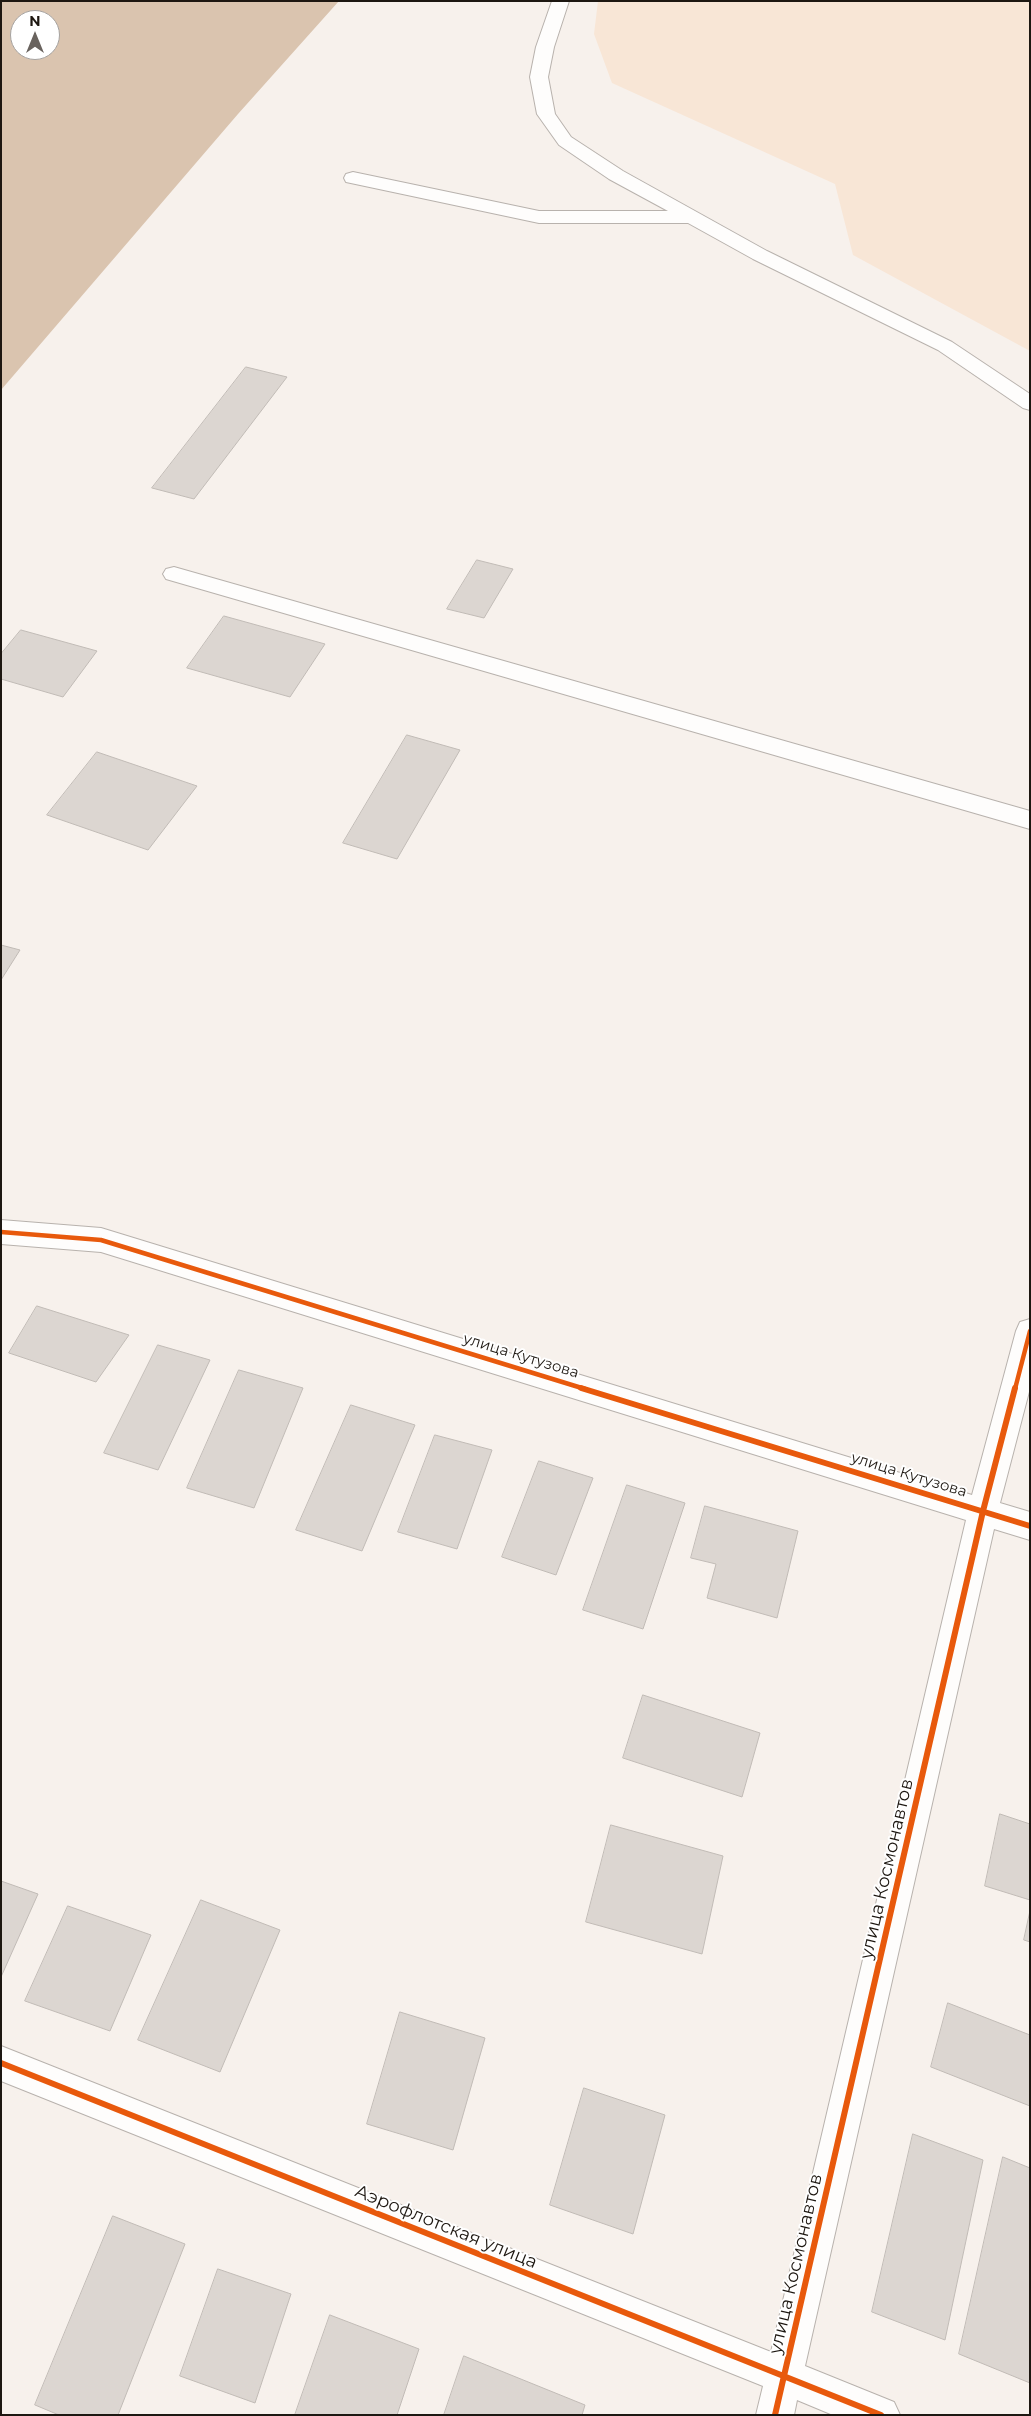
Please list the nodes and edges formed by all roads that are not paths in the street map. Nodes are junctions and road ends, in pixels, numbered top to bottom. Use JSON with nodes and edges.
{"nodes":[{"id":1,"x":561,"y":1,"type":"edge"},
{"id":2,"x":353,"y":178,"type":"dead end"},
{"id":3,"x":692,"y":217,"type":"junction"},
{"id":4,"x":1030,"y":404,"type":"edge"},
{"id":5,"x":174,"y":574,"type":"dead end"},
{"id":6,"x":1030,"y":820,"type":"edge"},
{"id":7,"x":1,"y":1232,"type":"edge"},
{"id":8,"x":1030,"y":1331,"type":"edge"},
{"id":9,"x":983,"y":1511,"type":"junction"},
{"id":10,"x":1030,"y":1526,"type":"edge"},
{"id":11,"x":1,"y":2063,"type":"edge"},
{"id":12,"x":784,"y":2377,"type":"junction"},
{"id":13,"x":775,"y":2415,"type":"edge"},
{"id":14,"x":881,"y":2415,"type":"edge"}],
"edges":[{"from":1,"to":3,"type":"street"},
{"from":2,"to":3,"type":"street"},
{"from":3,"to":4,"type":"street"},
{"from":5,"to":6,"type":"street"},
{"from":7,"to":9,"type":"street","name":"улица Кутузова"},
{"from":8,"to":9,"type":"street","name":"улица Космонавтов"},
{"from":9,"to":10,"type":"street","name":"улица Кутузова"},
{"from":9,"to":12,"type":"street","name":"улица Космонавтов"},
{"from":11,"to":12,"type":"street","name":"Аэрофлотская улица"},
{"from":12,"to":13,"type":"street","name":"улица Космонавтов"},
{"from":12,"to":14,"type":"street","name":"Аэрофлотская улица"}]}
